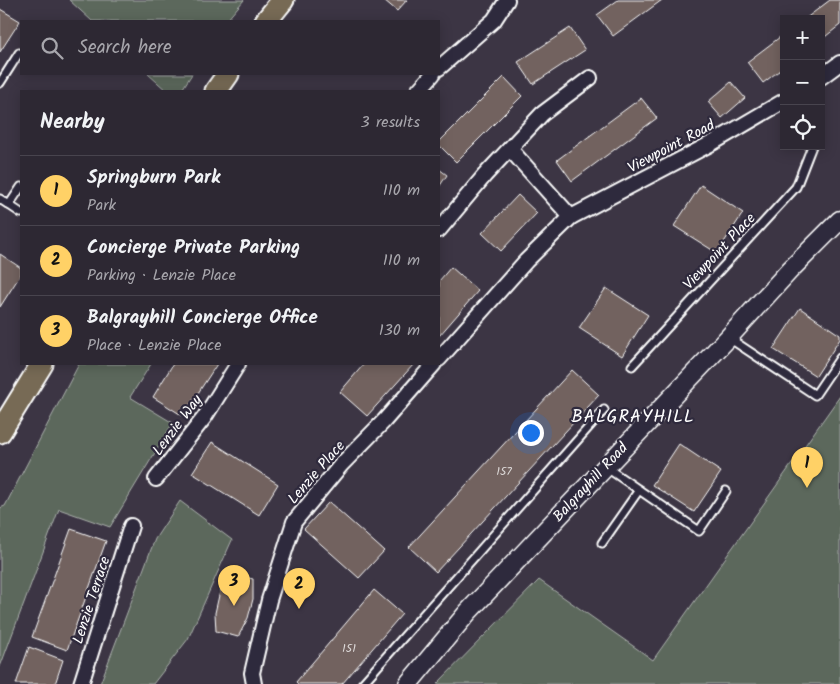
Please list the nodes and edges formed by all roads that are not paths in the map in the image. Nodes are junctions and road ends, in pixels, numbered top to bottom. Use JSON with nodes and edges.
{"nodes":[{"id":1,"x":283,"y":0,"type":"edge"},
{"id":2,"x":507,"y":1,"type":"edge"},
{"id":3,"x":267,"y":20,"type":"edge"},
{"id":4,"x":19,"y":53,"type":"dead end"},
{"id":5,"x":840,"y":63,"type":"edge"},
{"id":6,"x":440,"y":67,"type":"edge"},
{"id":7,"x":825,"y":74,"type":"edge"},
{"id":8,"x":227,"y":75,"type":"edge"},
{"id":9,"x":433,"y":75,"type":"edge"},
{"id":10,"x":590,"y":78,"type":"dead end"},
{"id":11,"x":0,"y":82,"type":"edge"},
{"id":12,"x":217,"y":90,"type":"edge"},
{"id":13,"x":419,"y":90,"type":"edge"},
{"id":14,"x":780,"y":103,"type":"edge"},
{"id":15,"x":510,"y":149,"type":"junction"},
{"id":16,"x":810,"y":150,"type":"edge"},
{"id":17,"x":20,"y":188,"type":"edge"},
{"id":18,"x":0,"y":199,"type":"edge"},
{"id":19,"x":9,"y":205,"type":"junction"},
{"id":20,"x":20,"y":212,"type":"edge"},
{"id":21,"x":571,"y":217,"type":"junction"},
{"id":22,"x":840,"y":220,"type":"edge"},
{"id":23,"x":440,"y":229,"type":"edge"},
{"id":24,"x":728,"y":338,"type":"junction"},
{"id":25,"x":440,"y":358,"type":"edge"},
{"id":26,"x":840,"y":358,"type":"edge"},
{"id":27,"x":41,"y":365,"type":"edge"},
{"id":28,"x":237,"y":365,"type":"edge"},
{"id":29,"x":433,"y":365,"type":"edge"},
{"id":30,"x":632,"y":366,"type":"dead end"},
{"id":31,"x":604,"y":410,"type":"dead end"},
{"id":32,"x":0,"y":432,"type":"edge"},
{"id":33,"x":604,"y":466,"type":"junction"},
{"id":34,"x":156,"y":479,"type":"dead end"},
{"id":35,"x":639,"y":490,"type":"junction"},
{"id":36,"x":726,"y":491,"type":"dead end"},
{"id":37,"x":131,"y":526,"type":"dead end"},
{"id":38,"x":602,"y":543,"type":"dead end"},
{"id":39,"x":81,"y":684,"type":"edge"},
{"id":40,"x":254,"y":684,"type":"edge"},
{"id":41,"x":362,"y":684,"type":"edge"},
{"id":42,"x":408,"y":684,"type":"edge"}],
"edges":[{"from":1,"to":3,"type":"main road"},
{"from":2,"to":6,"type":"street"},
{"from":4,"to":11,"type":"lane"},
{"from":5,"to":7,"type":"street"},
{"from":8,"to":12,"type":"main road"},
{"from":9,"to":13,"type":"street"},
{"from":10,"to":15,"type":"street"},
{"from":14,"to":21,"type":"street","name":"Viewpoint Road"},
{"from":15,"to":21,"type":"street"},
{"from":15,"to":23,"type":"street"},
{"from":16,"to":30,"type":"lane","name":"Viewpoint Place"},
{"from":17,"to":19,"type":"lane"},
{"from":18,"to":19,"type":"lane"},
{"from":19,"to":20,"type":"lane"},
{"from":21,"to":25,"type":"street"},
{"from":22,"to":24,"type":"street","name":"Balgrayhill Road"},
{"from":24,"to":26,"type":"lane"},
{"from":24,"to":33,"type":"street","name":"Balgrayhill Road"},
{"from":27,"to":32,"type":"main road"},
{"from":28,"to":34,"type":"street","name":"Lenzie Way"},
{"from":29,"to":40,"type":"street","name":"Lenzie Place"},
{"from":31,"to":41,"type":"lane"},
{"from":33,"to":35,"type":"lane"},
{"from":33,"to":42,"type":"street","name":"Balgrayhill Road"},
{"from":35,"to":36,"type":"lane"},
{"from":35,"to":38,"type":"lane"},
{"from":37,"to":39,"type":"street","name":"Lenzie Terrace"}]}
